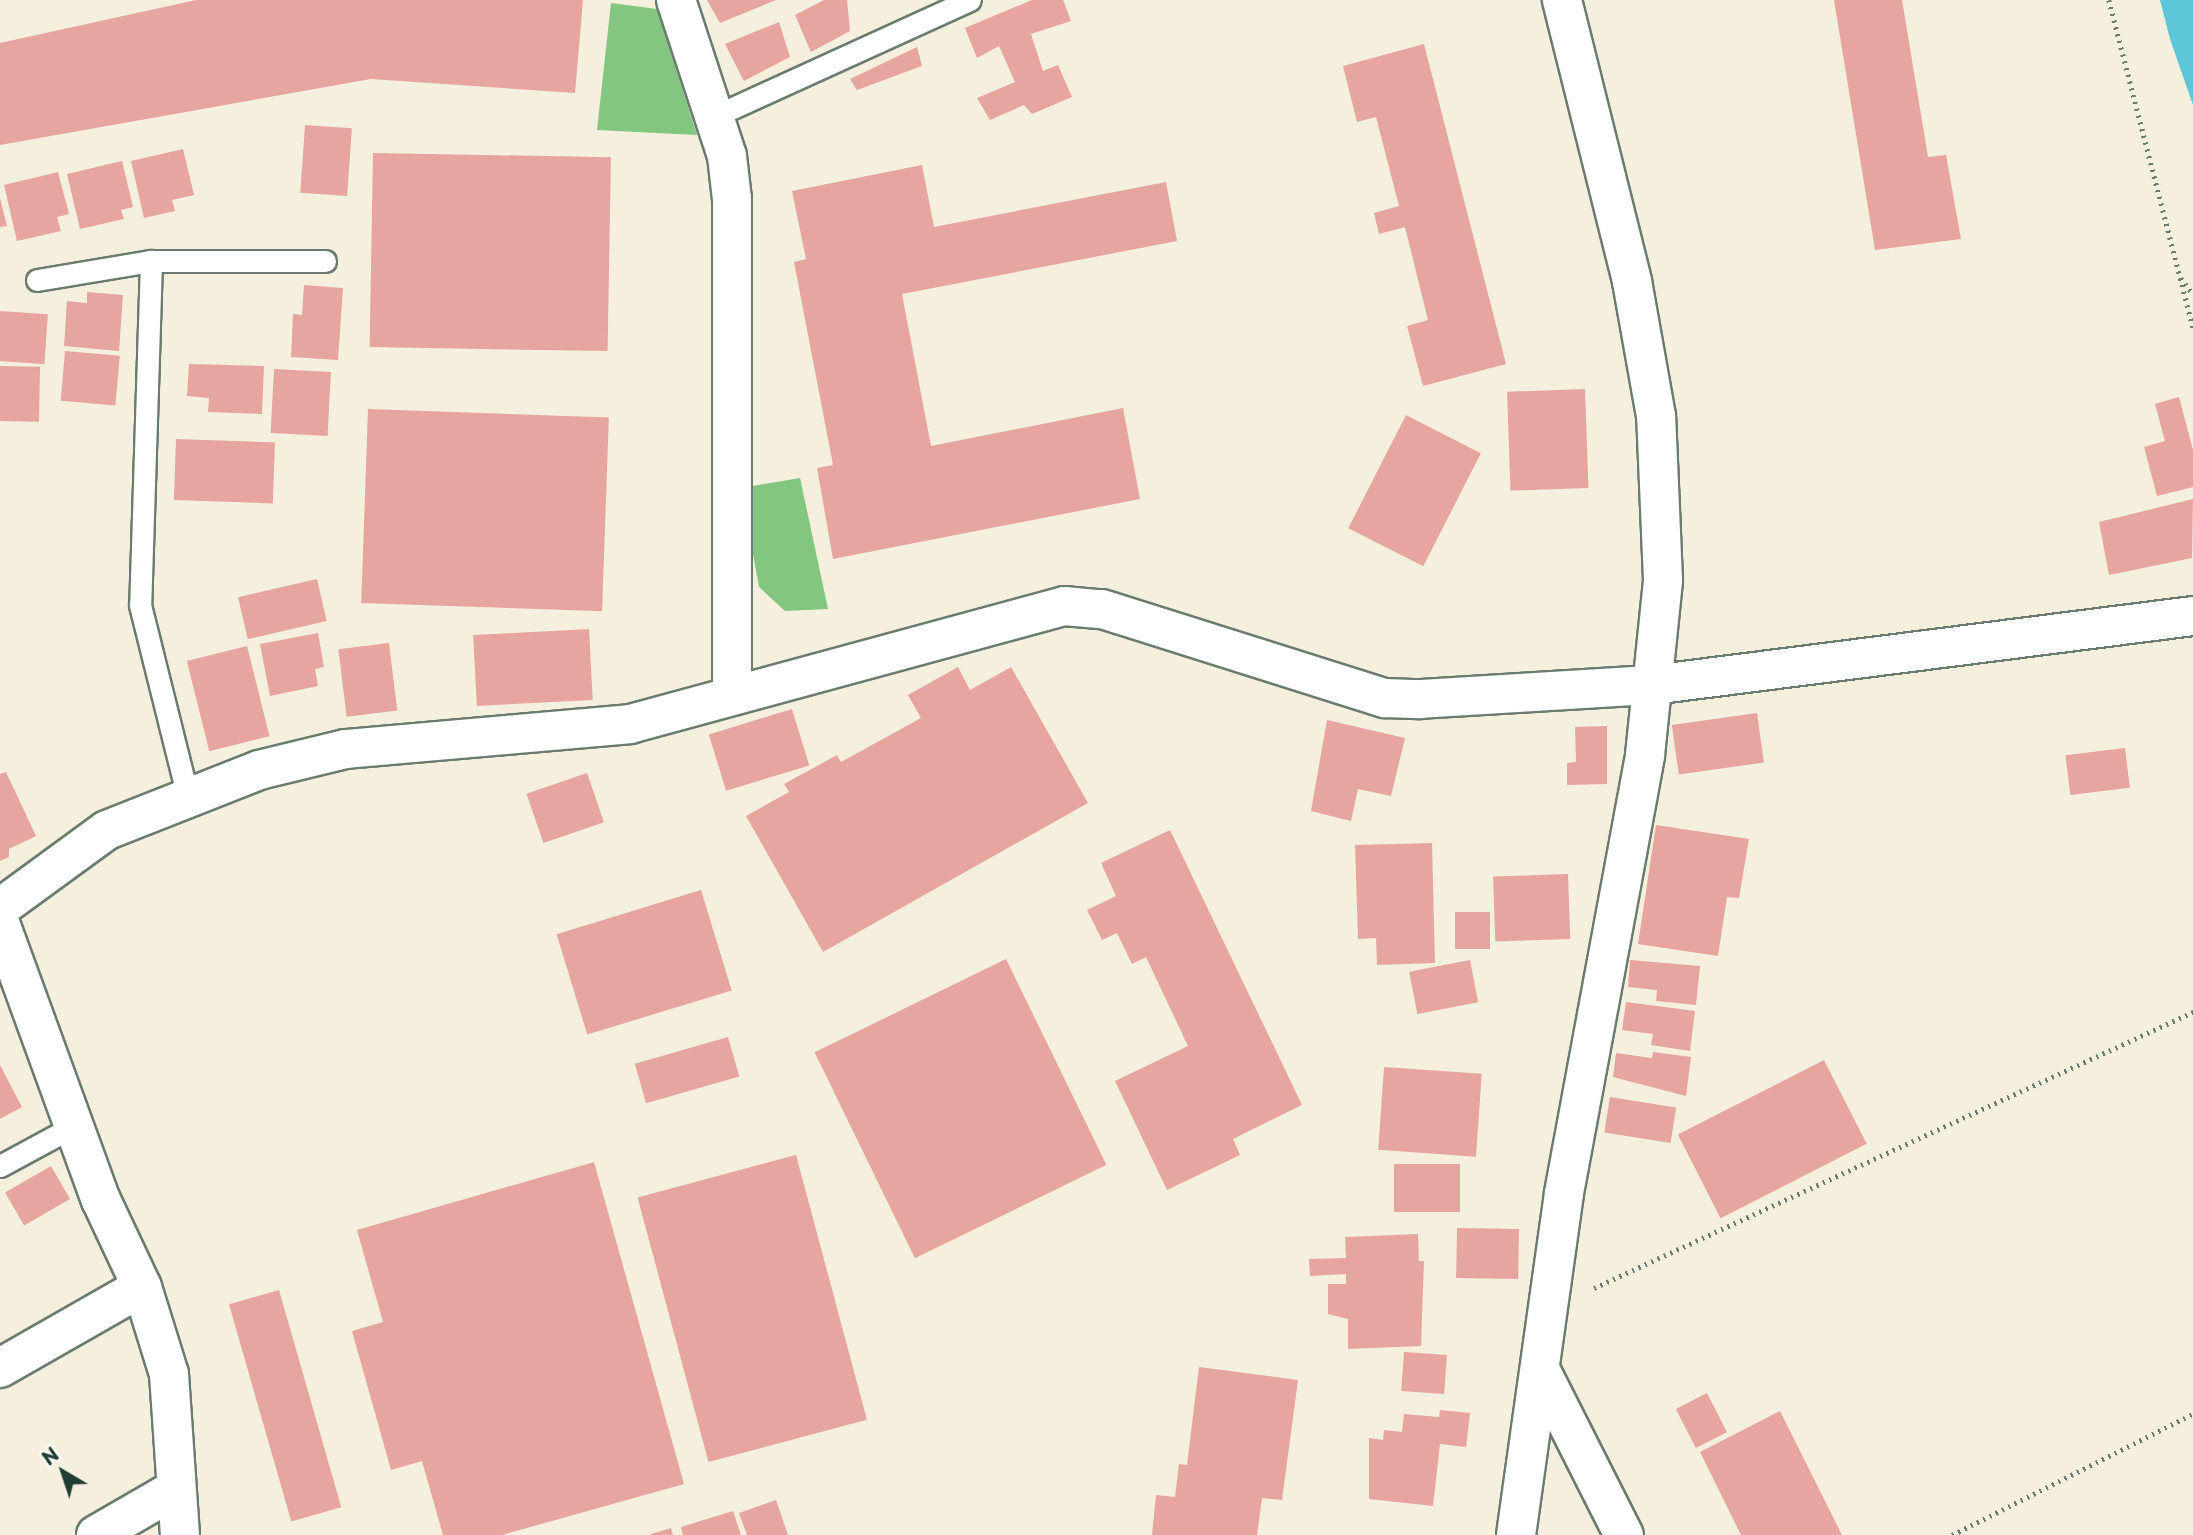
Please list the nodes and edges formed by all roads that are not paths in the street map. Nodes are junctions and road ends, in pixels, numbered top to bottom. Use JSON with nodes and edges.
{"nodes":[{"id":1,"x":676,"y":0,"type":"edge"},
{"id":2,"x":970,"y":0,"type":"edge"},
{"id":3,"x":1562,"y":0,"type":"edge"},
{"id":4,"x":715,"y":116,"type":"junction"},
{"id":5,"x":151,"y":261,"type":"junction"},
{"id":6,"x":325,"y":261,"type":"dead end"},
{"id":7,"x":37,"y":280,"type":"dead end"},
{"id":8,"x":2193,"y":616,"type":"edge"},
{"id":9,"x":1652,"y":685,"type":"junction"},
{"id":10,"x":732,"y":693,"type":"junction"},
{"id":11,"x":187,"y":793,"type":"junction"},
{"id":12,"x":0,"y":908,"type":"edge"},
{"id":13,"x":0,"y":923,"type":"edge"},
{"id":14,"x":75,"y":1126,"type":"junction"},
{"id":15,"x":0,"y":1166,"type":"edge"},
{"id":16,"x":142,"y":1287,"type":"junction"},
{"id":17,"x":0,"y":1368,"type":"edge"},
{"id":18,"x":1541,"y":1371,"type":"junction"},
{"id":19,"x":174,"y":1490,"type":"junction"},
{"id":20,"x":96,"y":1535,"type":"edge"},
{"id":21,"x":180,"y":1535,"type":"edge"},
{"id":22,"x":1517,"y":1535,"type":"edge"},
{"id":23,"x":1624,"y":1535,"type":"edge"}],
"edges":[{"from":1,"to":4,"type":"street"},
{"from":2,"to":4,"type":"lane"},
{"from":3,"to":9,"type":"street"},
{"from":4,"to":10,"type":"street"},
{"from":5,"to":6,"type":"lane"},
{"from":5,"to":7,"type":"lane"},
{"from":5,"to":11,"type":"lane"},
{"from":8,"to":9,"type":"street"},
{"from":9,"to":10,"type":"street"},
{"from":9,"to":18,"type":"street"},
{"from":10,"to":11,"type":"street"},
{"from":11,"to":12,"type":"street"},
{"from":13,"to":14,"type":"street"},
{"from":14,"to":15,"type":"lane"},
{"from":14,"to":16,"type":"street"},
{"from":16,"to":17,"type":"street"},
{"from":16,"to":19,"type":"street"},
{"from":18,"to":22,"type":"street"},
{"from":18,"to":23,"type":"street"},
{"from":19,"to":20,"type":"street"},
{"from":19,"to":21,"type":"street"}]}
